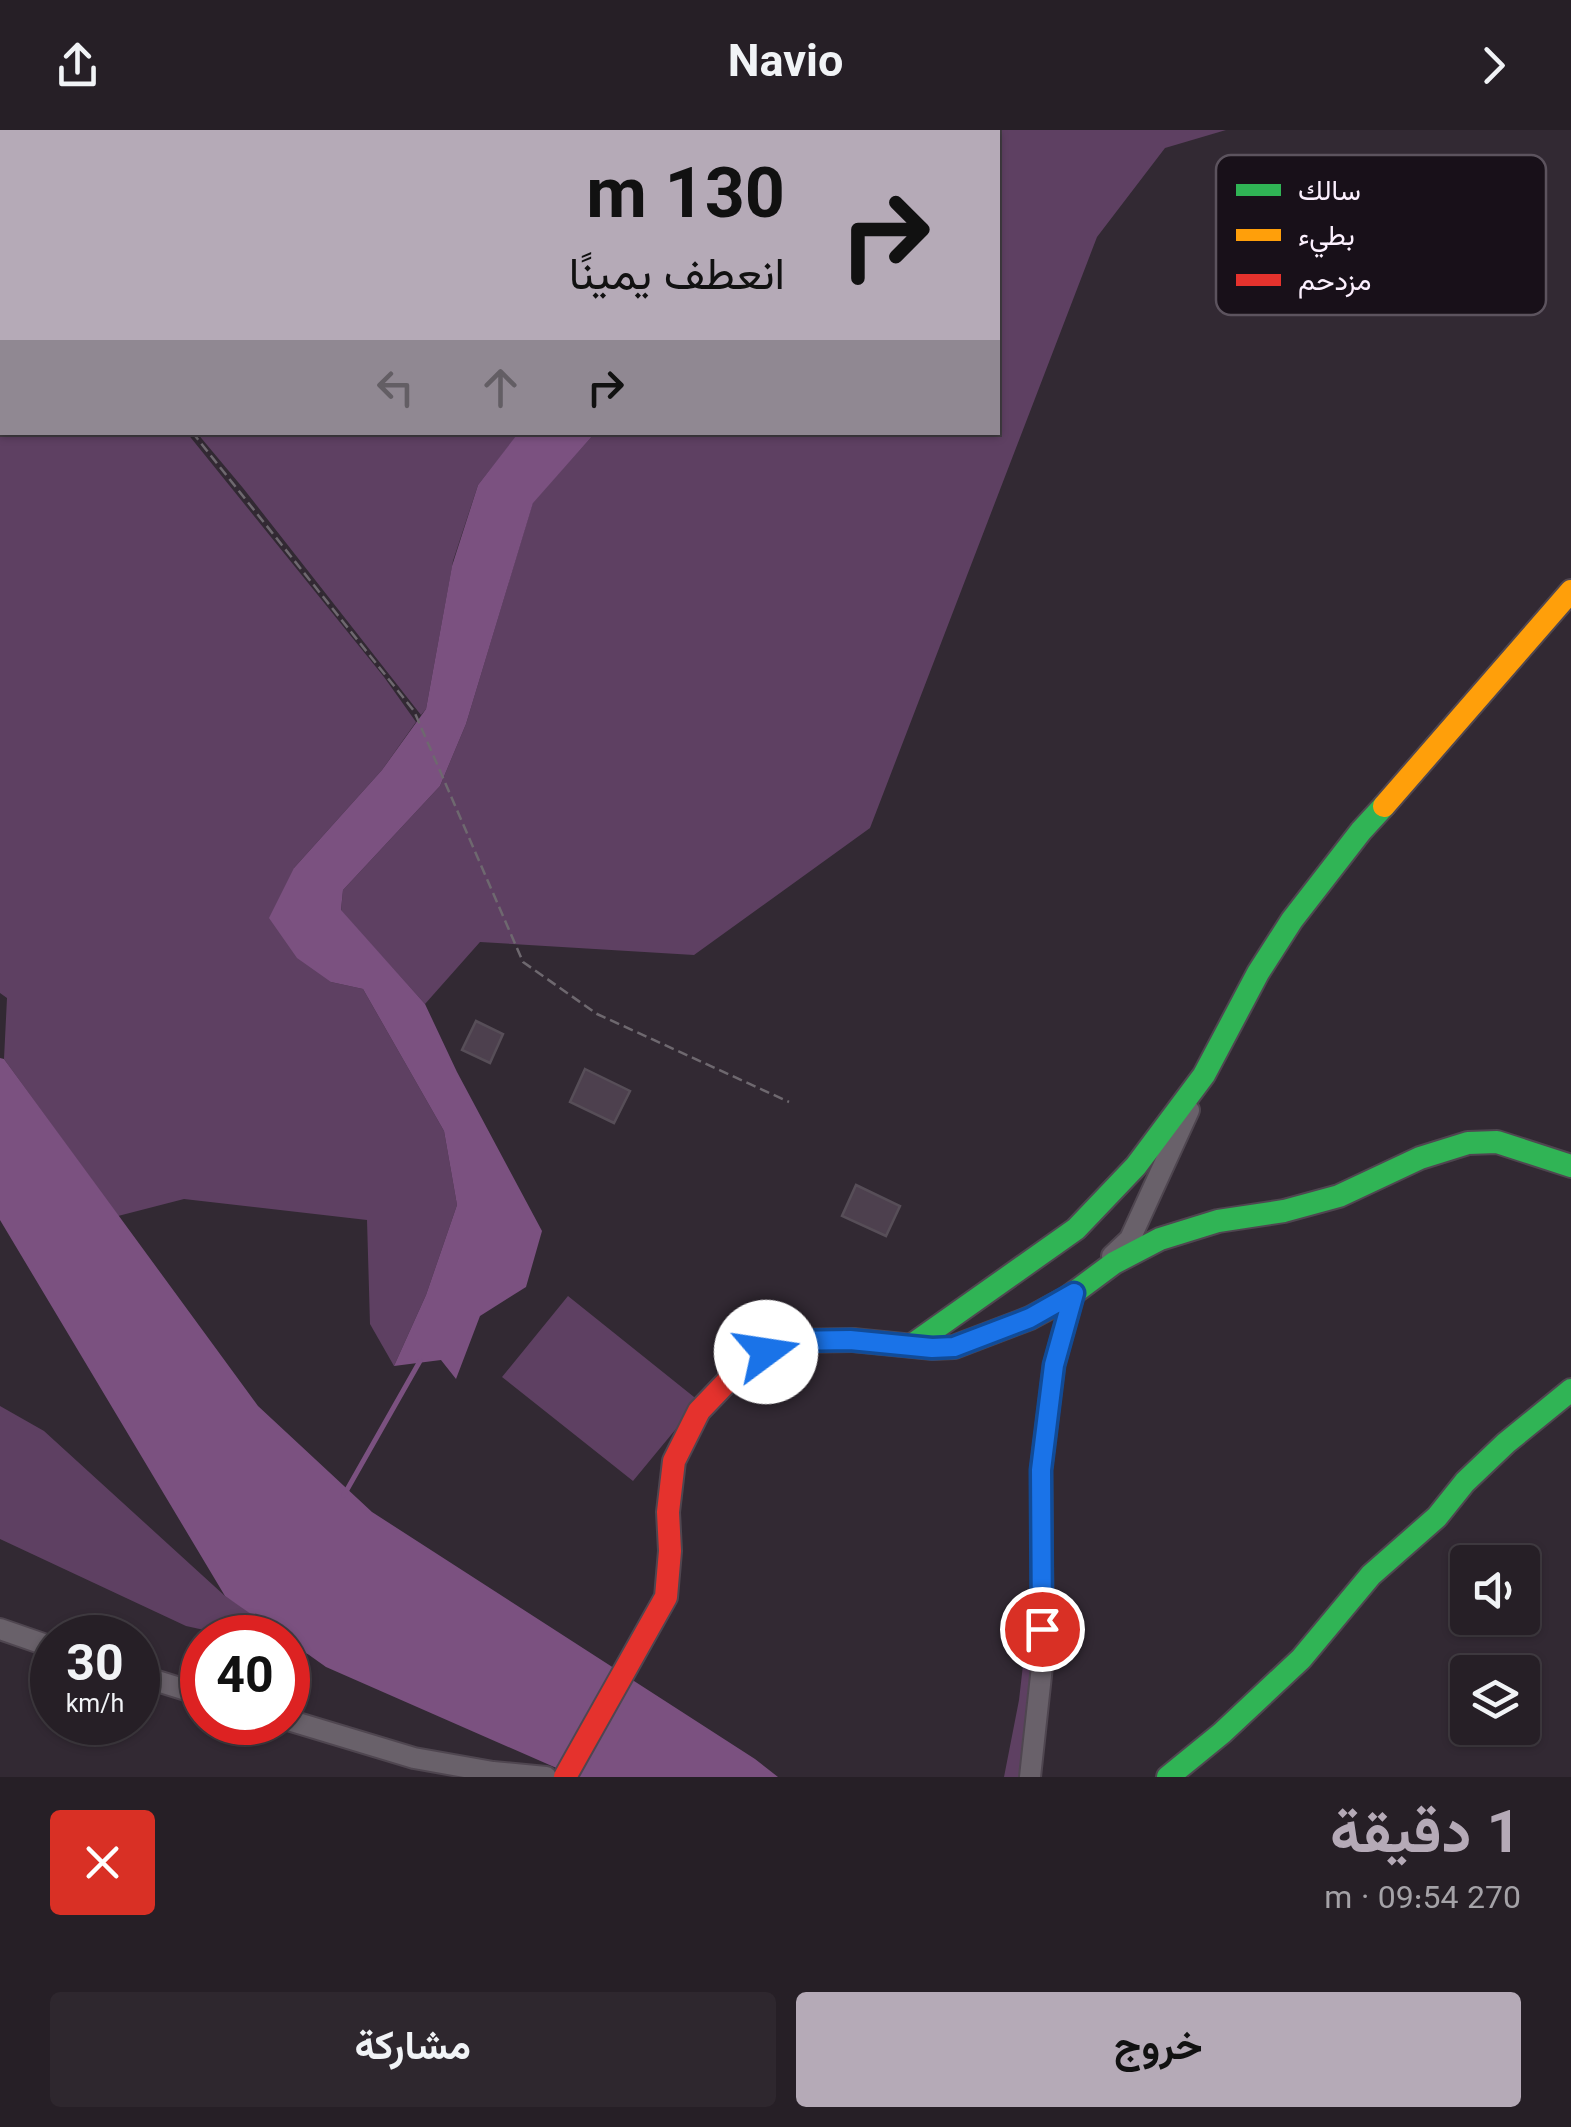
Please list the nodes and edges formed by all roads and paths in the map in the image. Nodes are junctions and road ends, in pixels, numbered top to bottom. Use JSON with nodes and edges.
{"nodes":[{"id":1,"x":194,"y":435,"type":"edge"},
{"id":2,"x":1571,"y":592,"type":"edge"},
{"id":3,"x":1204,"y":1075,"type":"junction"},
{"id":4,"x":789,"y":1102,"type":"dead end"},
{"id":5,"x":1571,"y":1166,"type":"edge"},
{"id":6,"x":1074,"y":1293,"type":"junction"},
{"id":7,"x":912,"y":1345,"type":"junction"},
{"id":8,"x":1571,"y":1390,"type":"edge"},
{"id":9,"x":0,"y":1629,"type":"edge"},
{"id":10,"x":30,"y":1639,"type":"edge"},
{"id":11,"x":310,"y":1727,"type":"edge"},
{"id":12,"x":546,"y":1777,"type":"edge"},
{"id":13,"x":565,"y":1777,"type":"edge"},
{"id":14,"x":1030,"y":1777,"type":"edge"},
{"id":15,"x":1168,"y":1777,"type":"edge"}],
"edges":[{"from":1,"to":4,"type":"path"},
{"from":2,"to":3,"type":"street"},
{"from":3,"to":6,"type":"street"},
{"from":3,"to":7,"type":"street"},
{"from":5,"to":6,"type":"street"},
{"from":6,"to":7,"type":"street"},
{"from":6,"to":14,"type":"street"},
{"from":7,"to":13,"type":"street"},
{"from":8,"to":15,"type":"street"},
{"from":9,"to":10,"type":"street"},
{"from":11,"to":12,"type":"street"}]}
